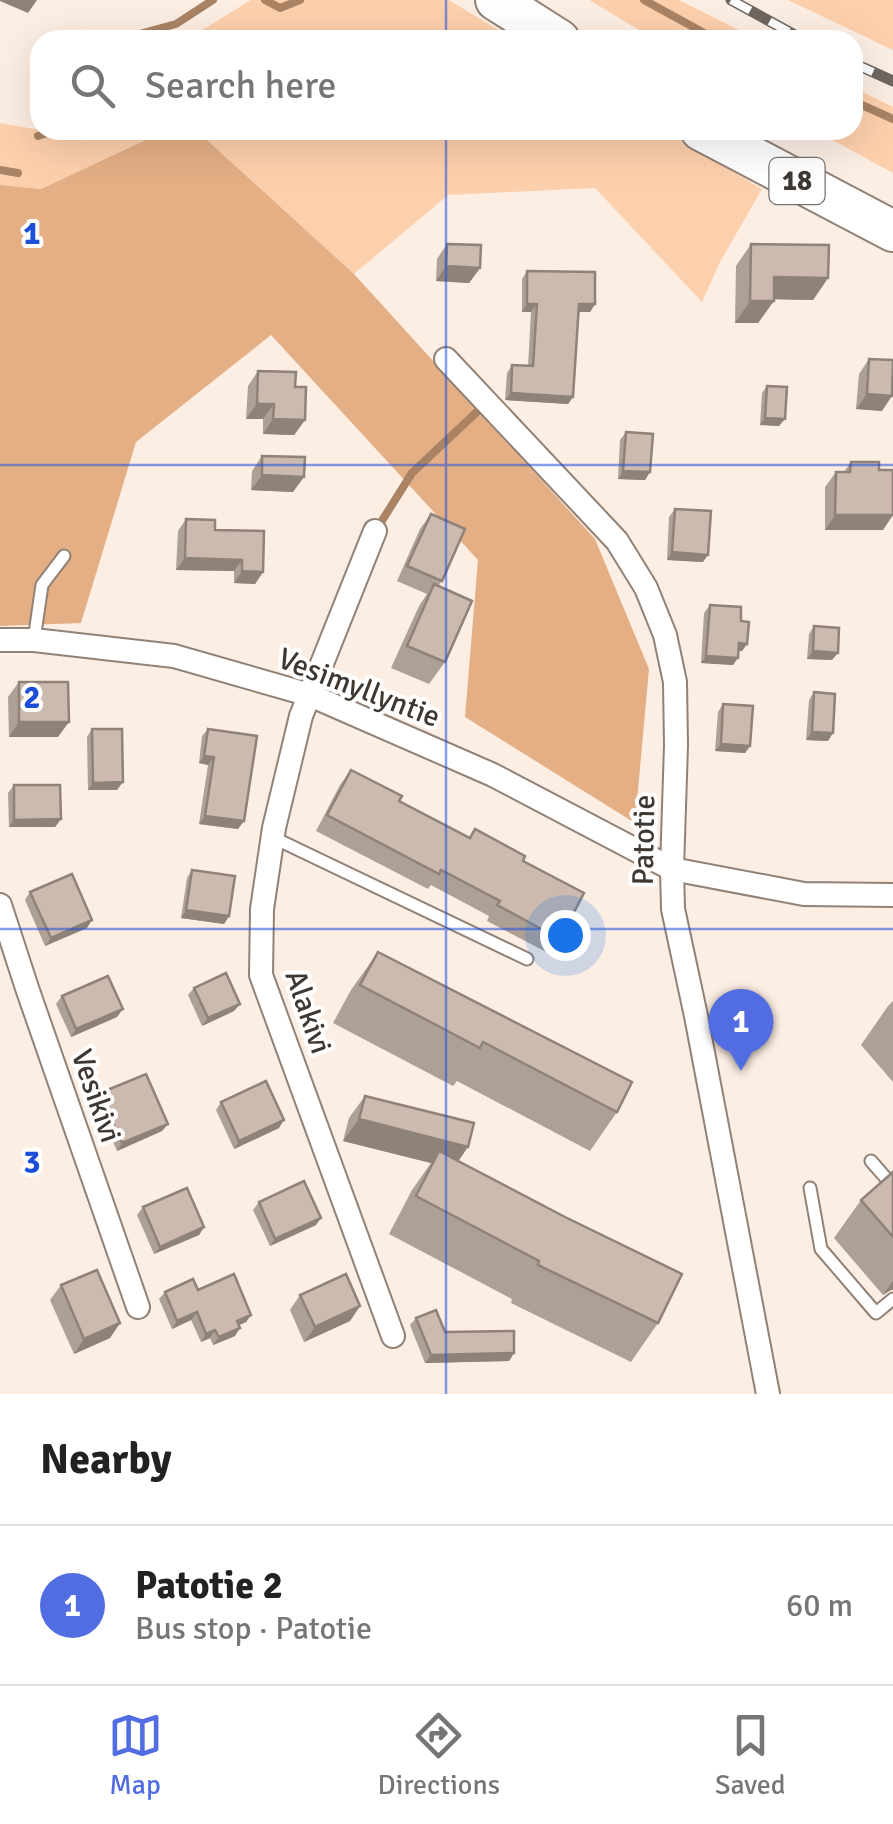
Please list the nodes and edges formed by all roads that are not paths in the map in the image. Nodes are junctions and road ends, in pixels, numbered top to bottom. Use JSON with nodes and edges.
{"nodes":[{"id":1,"x":496,"y":0,"type":"edge"},
{"id":2,"x":543,"y":30,"type":"edge"},
{"id":3,"x":720,"y":140,"type":"edge"},
{"id":4,"x":893,"y":232,"type":"edge"},
{"id":5,"x":446,"y":359,"type":"dead end"},
{"id":6,"x":375,"y":531,"type":"dead end"},
{"id":7,"x":64,"y":556,"type":"dead end"},
{"id":8,"x":0,"y":640,"type":"edge"},
{"id":9,"x":34,"y":640,"type":"junction"},
{"id":10,"x":310,"y":695,"type":"junction"},
{"id":11,"x":272,"y":837,"type":"junction"},
{"id":12,"x":672,"y":869,"type":"junction"},
{"id":13,"x":893,"y":895,"type":"edge"},
{"id":14,"x":0,"y":905,"type":"edge"},
{"id":15,"x":527,"y":959,"type":"dead end"},
{"id":16,"x":870,"y":1160,"type":"dead end"},
{"id":17,"x":893,"y":1186,"type":"edge"},
{"id":18,"x":810,"y":1188,"type":"dead end"},
{"id":19,"x":893,"y":1299,"type":"edge"},
{"id":20,"x":138,"y":1307,"type":"dead end"},
{"id":21,"x":394,"y":1336,"type":"dead end"},
{"id":22,"x":768,"y":1394,"type":"edge"}],
"edges":[{"from":1,"to":2,"type":"highway"},
{"from":3,"to":4,"type":"highway","number":"18"},
{"from":5,"to":12,"type":"street","name":"Patotie"},
{"from":6,"to":10,"type":"street","name":"Alakivi"},
{"from":7,"to":9,"type":"lane"},
{"from":8,"to":9,"type":"street","name":"Vesimyllyntie"},
{"from":9,"to":10,"type":"street","name":"Vesimyllyntie"},
{"from":10,"to":11,"type":"street","name":"Alakivi"},
{"from":10,"to":12,"type":"street","name":"Vesimyllyntie"},
{"from":11,"to":15,"type":"lane"},
{"from":11,"to":21,"type":"street","name":"Alakivi"},
{"from":12,"to":13,"type":"street","name":"Vesimyllyntie"},
{"from":12,"to":22,"type":"street","name":"Patotie"},
{"from":14,"to":20,"type":"street","name":"Vesikivi"},
{"from":16,"to":17,"type":"lane"},
{"from":18,"to":19,"type":"lane"}]}
